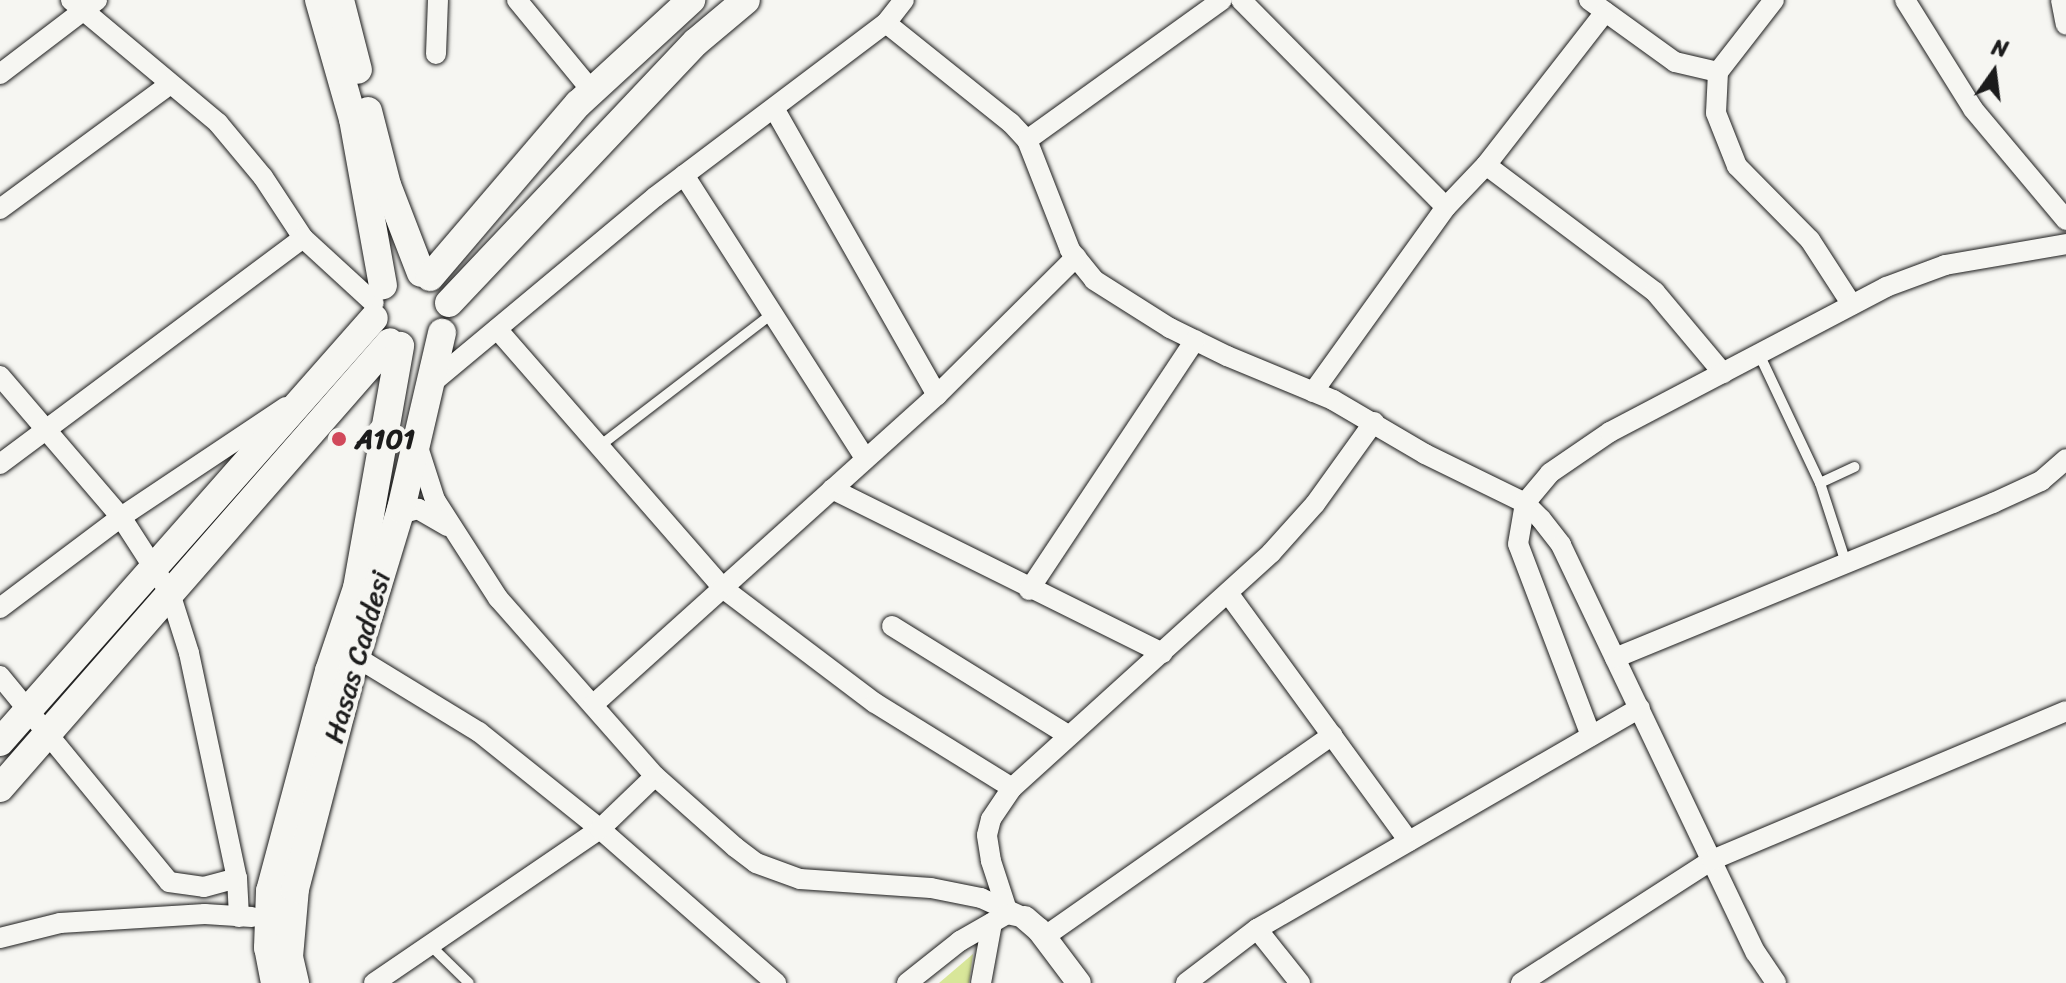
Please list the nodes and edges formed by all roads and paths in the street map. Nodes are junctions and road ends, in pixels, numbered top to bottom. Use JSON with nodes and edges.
{"nodes":[{"id":1,"x":319,"y":0,"type":"edge"},
{"id":2,"x":340,"y":0,"type":"edge"},
{"id":3,"x":438,"y":0,"type":"edge"},
{"id":4,"x":691,"y":0,"type":"edge"},
{"id":5,"x":746,"y":0,"type":"edge"},
{"id":6,"x":904,"y":0,"type":"edge"},
{"id":7,"x":1222,"y":0,"type":"edge"},
{"id":8,"x":1241,"y":0,"type":"edge"},
{"id":9,"x":1774,"y":0,"type":"edge"},
{"id":10,"x":1905,"y":0,"type":"edge"},
{"id":11,"x":2061,"y":0,"type":"edge"},
{"id":12,"x":520,"y":1,"type":"edge"},
{"id":13,"x":83,"y":3,"type":"edge"},
{"id":14,"x":1597,"y":6,"type":"edge"},
{"id":15,"x":886,"y":23,"type":"junction"},
{"id":16,"x":2066,"y":25,"type":"edge"},
{"id":17,"x":436,"y":54,"type":"dead end"},
{"id":18,"x":1718,"y":72,"type":"junction"},
{"id":19,"x":0,"y":74,"type":"edge"},
{"id":20,"x":170,"y":84,"type":"junction"},
{"id":21,"x":592,"y":91,"type":"junction"},
{"id":22,"x":775,"y":110,"type":"junction"},
{"id":23,"x":1027,"y":140,"type":"junction"},
{"id":24,"x":1486,"y":165,"type":"junction"},
{"id":25,"x":684,"y":175,"type":"junction"},
{"id":26,"x":1446,"y":207,"type":"junction"},
{"id":27,"x":0,"y":209,"type":"edge"},
{"id":28,"x":2066,"y":220,"type":"edge"},
{"id":29,"x":303,"y":238,"type":"junction"},
{"id":30,"x":2066,"y":244,"type":"edge"},
{"id":31,"x":1076,"y":257,"type":"junction"},
{"id":32,"x":426,"y":275,"type":"junction"},
{"id":33,"x":377,"y":302,"type":"junction"},
{"id":34,"x":449,"y":303,"type":"junction"},
{"id":35,"x":1852,"y":305,"type":"junction"},
{"id":36,"x":773,"y":313,"type":"junction"},
{"id":37,"x":497,"y":329,"type":"junction"},
{"id":38,"x":442,"y":333,"type":"junction"},
{"id":39,"x":1195,"y":340,"type":"junction"},
{"id":40,"x":395,"y":344,"type":"junction"},
{"id":41,"x":1759,"y":354,"type":"junction"},
{"id":42,"x":1723,"y":373,"type":"junction"},
{"id":43,"x":0,"y":376,"type":"edge"},
{"id":44,"x":427,"y":387,"type":"junction"},
{"id":45,"x":310,"y":391,"type":"junction"},
{"id":46,"x":1313,"y":392,"type":"junction"},
{"id":47,"x":937,"y":395,"type":"junction"},
{"id":48,"x":1374,"y":422,"type":"junction"},
{"id":49,"x":46,"y":430,"type":"junction"},
{"id":50,"x":416,"y":440,"type":"junction"},
{"id":51,"x":601,"y":445,"type":"junction"},
{"id":52,"x":865,"y":458,"type":"junction"},
{"id":53,"x":2066,"y":459,"type":"edge"},
{"id":54,"x":0,"y":464,"type":"edge"},
{"id":55,"x":1854,"y":467,"type":"dead end"},
{"id":56,"x":1820,"y":483,"type":"junction"},
{"id":57,"x":832,"y":489,"type":"junction"},
{"id":58,"x":1525,"y":503,"type":"junction"},
{"id":59,"x":121,"y":517,"type":"junction"},
{"id":60,"x":397,"y":524,"type":"junction"},
{"id":61,"x":453,"y":531,"type":"junction"},
{"id":62,"x":1846,"y":563,"type":"junction"},
{"id":63,"x":155,"y":566,"type":"junction"},
{"id":64,"x":724,"y":589,"type":"junction"},
{"id":65,"x":1029,"y":590,"type":"junction"},
{"id":66,"x":170,"y":593,"type":"junction"},
{"id":67,"x":1228,"y":593,"type":"junction"},
{"id":68,"x":0,"y":608,"type":"edge"},
{"id":69,"x":892,"y":626,"type":"dead end"},
{"id":70,"x":1162,"y":653,"type":"junction"},
{"id":71,"x":356,"y":657,"type":"junction"},
{"id":72,"x":1615,"y":658,"type":"junction"},
{"id":73,"x":0,"y":676,"type":"edge"},
{"id":74,"x":594,"y":704,"type":"junction"},
{"id":75,"x":1640,"y":708,"type":"junction"},
{"id":76,"x":28,"y":711,"type":"junction"},
{"id":77,"x":2066,"y":711,"type":"edge"},
{"id":78,"x":46,"y":735,"type":"junction"},
{"id":79,"x":1068,"y":735,"type":"junction"},
{"id":80,"x":1332,"y":735,"type":"junction"},
{"id":81,"x":1591,"y":736,"type":"junction"},
{"id":82,"x":0,"y":742,"type":"edge"},
{"id":83,"x":655,"y":776,"type":"junction"},
{"id":84,"x":0,"y":788,"type":"edge"},
{"id":85,"x":1012,"y":788,"type":"junction"},
{"id":86,"x":600,"y":829,"type":"junction"},
{"id":87,"x":1409,"y":841,"type":"junction"},
{"id":88,"x":1712,"y":860,"type":"junction"},
{"id":89,"x":237,"y":878,"type":"junction"},
{"id":90,"x":268,"y":916,"type":"junction"},
{"id":91,"x":239,"y":917,"type":"junction"},
{"id":92,"x":1008,"y":917,"type":"junction"},
{"id":93,"x":1257,"y":929,"type":"junction"},
{"id":94,"x":1044,"y":937,"type":"junction"},
{"id":95,"x":0,"y":938,"type":"edge"},
{"id":96,"x":430,"y":945,"type":"junction"},
{"id":97,"x":275,"y":983,"type":"edge"},
{"id":98,"x":295,"y":983,"type":"edge"},
{"id":99,"x":374,"y":983,"type":"edge"},
{"id":100,"x":469,"y":983,"type":"edge"},
{"id":101,"x":776,"y":983,"type":"edge"},
{"id":102,"x":907,"y":983,"type":"edge"},
{"id":103,"x":981,"y":983,"type":"edge"},
{"id":104,"x":1079,"y":983,"type":"edge"},
{"id":105,"x":1186,"y":983,"type":"edge"},
{"id":106,"x":1300,"y":983,"type":"edge"},
{"id":107,"x":1521,"y":983,"type":"edge"},
{"id":108,"x":1776,"y":983,"type":"edge"}],
"edges":[{"from":1,"to":33,"type":"main road"},
{"from":2,"to":32,"type":"main road"},
{"from":3,"to":17,"type":"street"},
{"from":4,"to":21,"type":"main road"},
{"from":5,"to":34,"type":"main road"},
{"from":6,"to":15,"type":"street"},
{"from":7,"to":23,"type":"street"},
{"from":8,"to":26,"type":"street"},
{"from":9,"to":18,"type":"street"},
{"from":10,"to":28,"type":"street"},
{"from":11,"to":16,"type":"street"},
{"from":12,"to":21,"type":"street"},
{"from":13,"to":19,"type":"street"},
{"from":13,"to":20,"type":"street"},
{"from":14,"to":18,"type":"street"},
{"from":14,"to":24,"type":"street"},
{"from":15,"to":22,"type":"street"},
{"from":15,"to":23,"type":"street"},
{"from":18,"to":35,"type":"street"},
{"from":20,"to":27,"type":"street"},
{"from":20,"to":29,"type":"street"},
{"from":21,"to":32,"type":"main road"},
{"from":22,"to":25,"type":"street"},
{"from":22,"to":47,"type":"street"},
{"from":23,"to":31,"type":"street"},
{"from":24,"to":26,"type":"street"},
{"from":24,"to":42,"type":"street"},
{"from":25,"to":36,"type":"street"},
{"from":25,"to":37,"type":"street"},
{"from":26,"to":46,"type":"street"},
{"from":29,"to":33,"type":"street"},
{"from":29,"to":49,"type":"street"},
{"from":30,"to":35,"type":"street"},
{"from":31,"to":39,"type":"street"},
{"from":31,"to":47,"type":"street"},
{"from":32,"to":33,"type":"main road"},
{"from":32,"to":34,"type":"main road"},
{"from":33,"to":40,"type":"main road"},
{"from":33,"to":45,"type":"main road"},
{"from":34,"to":38,"type":"main road"},
{"from":35,"to":41,"type":"street"},
{"from":36,"to":51,"type":"lane"},
{"from":36,"to":52,"type":"street"},
{"from":37,"to":44,"type":"street"},
{"from":37,"to":51,"type":"street"},
{"from":38,"to":40,"type":"main road"},
{"from":38,"to":44,"type":"main road","name":"Hasas Caddesi"},
{"from":39,"to":46,"type":"street"},
{"from":39,"to":65,"type":"street"},
{"from":40,"to":66,"type":"main road"},
{"from":40,"to":90,"type":"main road","name":"Hasas Caddesi"},
{"from":41,"to":42,"type":"street"},
{"from":41,"to":56,"type":"lane"},
{"from":42,"to":58,"type":"street"},
{"from":43,"to":49,"type":"street"},
{"from":44,"to":50,"type":"main road","name":"Hasas Caddesi"},
{"from":45,"to":59,"type":"street"},
{"from":45,"to":63,"type":"main road"},
{"from":46,"to":48,"type":"street"},
{"from":47,"to":52,"type":"street"},
{"from":48,"to":58,"type":"street"},
{"from":48,"to":67,"type":"street"},
{"from":49,"to":54,"type":"street"},
{"from":49,"to":59,"type":"street"},
{"from":50,"to":60,"type":"main road","name":"Hasas Caddesi"},
{"from":50,"to":61,"type":"street"},
{"from":51,"to":64,"type":"street"},
{"from":52,"to":57,"type":"street"},
{"from":53,"to":62,"type":"street"},
{"from":55,"to":56,"type":"lane"},
{"from":56,"to":62,"type":"lane"},
{"from":57,"to":64,"type":"street"},
{"from":57,"to":65,"type":"street"},
{"from":58,"to":72,"type":"street"},
{"from":58,"to":81,"type":"street"},
{"from":59,"to":63,"type":"street"},
{"from":59,"to":68,"type":"street"},
{"from":60,"to":61,"type":"street"},
{"from":60,"to":71,"type":"main road","name":"Hasas Caddesi"},
{"from":61,"to":74,"type":"street"},
{"from":62,"to":72,"type":"street"},
{"from":63,"to":66,"type":"street"},
{"from":63,"to":76,"type":"main road"},
{"from":64,"to":74,"type":"street"},
{"from":64,"to":85,"type":"street"},
{"from":65,"to":70,"type":"street"},
{"from":66,"to":78,"type":"main road"},
{"from":66,"to":89,"type":"street"},
{"from":67,"to":70,"type":"street"},
{"from":67,"to":80,"type":"street"},
{"from":69,"to":79,"type":"street"},
{"from":70,"to":79,"type":"street"},
{"from":71,"to":86,"type":"street"},
{"from":71,"to":98,"type":"main road","name":"Hasas Caddesi"},
{"from":72,"to":75,"type":"street"},
{"from":73,"to":76,"type":"street"},
{"from":74,"to":83,"type":"street"},
{"from":75,"to":81,"type":"street"},
{"from":75,"to":88,"type":"street"},
{"from":76,"to":78,"type":"street"},
{"from":76,"to":82,"type":"main road"},
{"from":77,"to":88,"type":"street"},
{"from":78,"to":84,"type":"main road"},
{"from":78,"to":89,"type":"street"},
{"from":79,"to":85,"type":"street"},
{"from":80,"to":87,"type":"street"},
{"from":80,"to":94,"type":"street"},
{"from":81,"to":87,"type":"street"},
{"from":83,"to":86,"type":"street"},
{"from":83,"to":92,"type":"street"},
{"from":85,"to":92,"type":"street"},
{"from":86,"to":96,"type":"street"},
{"from":86,"to":101,"type":"street"},
{"from":87,"to":93,"type":"street"},
{"from":88,"to":107,"type":"street"},
{"from":88,"to":108,"type":"street"},
{"from":89,"to":91,"type":"street"},
{"from":90,"to":91,"type":"street"},
{"from":90,"to":97,"type":"main road","name":"Hasas Caddesi"},
{"from":91,"to":95,"type":"street"},
{"from":92,"to":94,"type":"street"},
{"from":92,"to":102,"type":"street"},
{"from":92,"to":103,"type":"street"},
{"from":93,"to":105,"type":"street"},
{"from":93,"to":106,"type":"street"},
{"from":94,"to":104,"type":"street"},
{"from":96,"to":99,"type":"street"},
{"from":96,"to":100,"type":"lane"}]}
